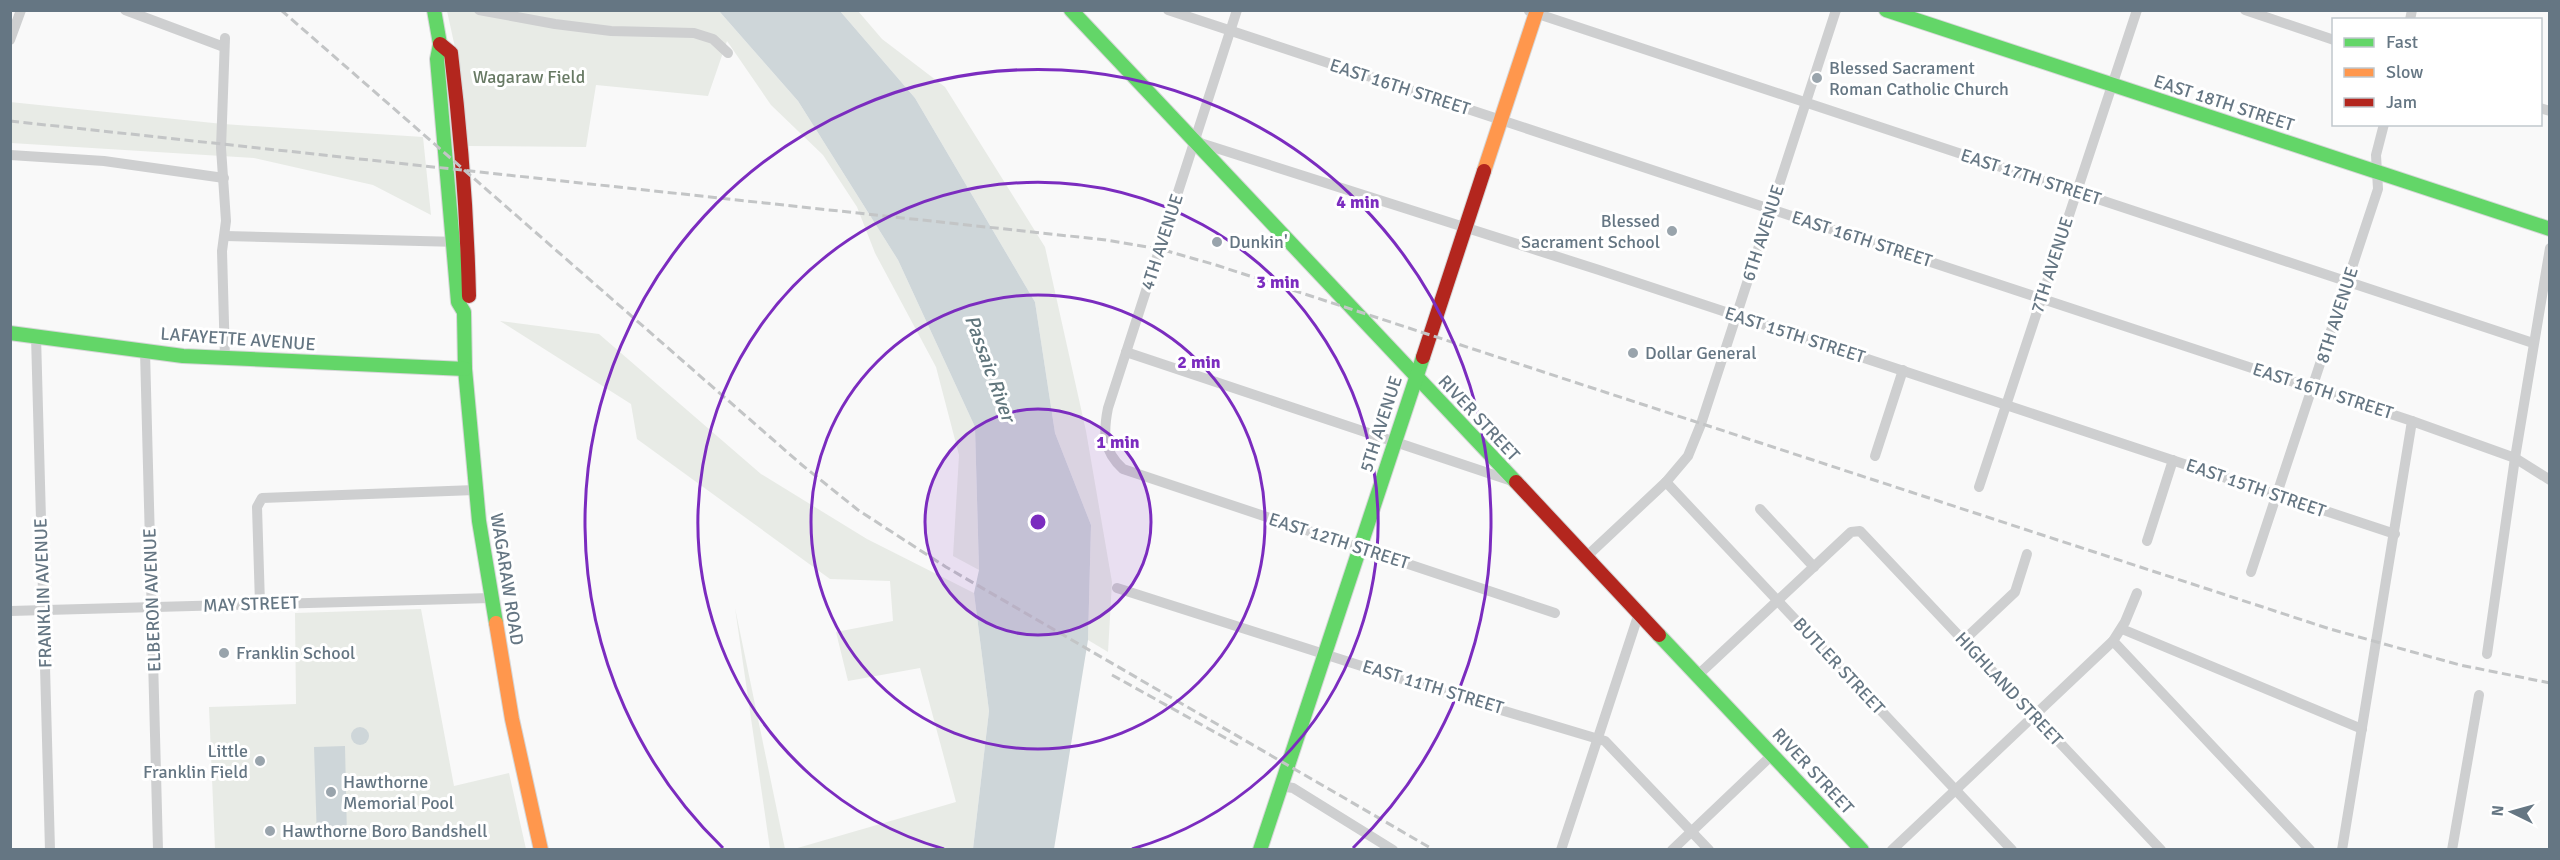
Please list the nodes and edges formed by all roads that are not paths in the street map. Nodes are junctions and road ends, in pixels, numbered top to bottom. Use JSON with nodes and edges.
{"nodes":[{"id":1,"x":21,"y":10,"type":"edge"},
{"id":2,"x":125,"y":10,"type":"edge"},
{"id":3,"x":160,"y":10,"type":"edge"},
{"id":4,"x":434,"y":10,"type":"edge"},
{"id":5,"x":479,"y":10,"type":"edge"},
{"id":6,"x":1071,"y":10,"type":"edge"},
{"id":7,"x":1168,"y":10,"type":"edge"},
{"id":8,"x":1237,"y":10,"type":"edge"},
{"id":9,"x":1836,"y":10,"type":"edge"},
{"id":10,"x":1886,"y":10,"type":"edge"},
{"id":11,"x":2137,"y":10,"type":"edge"},
{"id":12,"x":2245,"y":10,"type":"edge"},
{"id":13,"x":1534,"y":11,"type":"edge"},
{"id":14,"x":156,"y":22,"type":"junction"},
{"id":15,"x":1230,"y":31,"type":"junction"},
{"id":16,"x":2332,"y":39,"type":"edge"},
{"id":17,"x":10,"y":40,"type":"edge"},
{"id":18,"x":728,"y":53,"type":"dead end"},
{"id":19,"x":2112,"y":85,"type":"junction"},
{"id":20,"x":1807,"y":102,"type":"junction"},
{"id":21,"x":1501,"y":120,"type":"junction"},
{"id":22,"x":2383,"y":126,"type":"edge"},
{"id":23,"x":1194,"y":141,"type":"junction"},
{"id":24,"x":10,"y":155,"type":"edge"},
{"id":25,"x":2377,"y":173,"type":"junction"},
{"id":26,"x":224,"y":178,"type":"junction"},
{"id":27,"x":2077,"y":192,"type":"junction"},
{"id":28,"x":1772,"y":209,"type":"junction"},
{"id":29,"x":1466,"y":227,"type":"junction"},
{"id":30,"x":2550,"y":229,"type":"edge"},
{"id":31,"x":225,"y":236,"type":"junction"},
{"id":32,"x":461,"y":242,"type":"junction"},
{"id":33,"x":2550,"y":248,"type":"edge"},
{"id":34,"x":2348,"y":281,"type":"junction"},
{"id":35,"x":2041,"y":299,"type":"junction"},
{"id":36,"x":1736,"y":316,"type":"junction"},
{"id":37,"x":10,"y":333,"type":"edge"},
{"id":38,"x":36,"y":336,"type":"junction"},
{"id":39,"x":2533,"y":343,"type":"junction"},
{"id":40,"x":145,"y":351,"type":"junction"},
{"id":41,"x":1126,"y":352,"type":"junction"},
{"id":42,"x":225,"y":358,"type":"junction"},
{"id":43,"x":465,"y":369,"type":"junction"},
{"id":44,"x":1903,"y":370,"type":"junction"},
{"id":45,"x":1416,"y":376,"type":"junction"},
{"id":46,"x":2313,"y":387,"type":"junction"},
{"id":47,"x":2006,"y":404,"type":"junction"},
{"id":48,"x":2412,"y":421,"type":"junction"},
{"id":49,"x":1395,"y":440,"type":"junction"},
{"id":50,"x":1875,"y":456,"type":"dead end"},
{"id":51,"x":2515,"y":458,"type":"junction"},
{"id":52,"x":2173,"y":460,"type":"junction"},
{"id":53,"x":1123,"y":469,"type":"joint"},
{"id":54,"x":2550,"y":480,"type":"edge"},
{"id":55,"x":1516,"y":482,"type":"junction"},
{"id":56,"x":1666,"y":482,"type":"junction"},
{"id":57,"x":1979,"y":487,"type":"dead end"},
{"id":58,"x":475,"y":490,"type":"junction"},
{"id":59,"x":2277,"y":495,"type":"junction"},
{"id":60,"x":1760,"y":509,"type":"dead end"},
{"id":61,"x":2395,"y":534,"type":"junction"},
{"id":62,"x":2147,"y":541,"type":"dead end"},
{"id":63,"x":1360,"y":548,"type":"junction"},
{"id":64,"x":2027,"y":554,"type":"dead end"},
{"id":65,"x":1586,"y":557,"type":"junction"},
{"id":66,"x":1814,"y":567,"type":"junction"},
{"id":67,"x":2251,"y":572,"type":"dead end"},
{"id":68,"x":1117,"y":588,"type":"dead end"},
{"id":69,"x":2137,"y":593,"type":"dead end"},
{"id":70,"x":491,"y":598,"type":"junction"},
{"id":71,"x":1778,"y":601,"type":"junction"},
{"id":72,"x":260,"y":604,"type":"junction"},
{"id":73,"x":152,"y":607,"type":"junction"},
{"id":74,"x":44,"y":610,"type":"junction"},
{"id":75,"x":10,"y":611,"type":"edge"},
{"id":76,"x":1555,"y":613,"type":"dead end"},
{"id":77,"x":1639,"y":613,"type":"junction"},
{"id":78,"x":2122,"y":629,"type":"junction"},
{"id":79,"x":1963,"y":641,"type":"junction"},
{"id":80,"x":2113,"y":641,"type":"junction"},
{"id":81,"x":1325,"y":653,"type":"junction"},
{"id":82,"x":2487,"y":654,"type":"dead end"},
{"id":83,"x":1698,"y":675,"type":"junction"},
{"id":84,"x":2478,"y":694,"type":"dead end"},
{"id":85,"x":2034,"y":716,"type":"junction"},
{"id":86,"x":2362,"y":729,"type":"junction"},
{"id":87,"x":1597,"y":738,"type":"junction"},
{"id":88,"x":1773,"y":755,"type":"junction"},
{"id":89,"x":1281,"y":786,"type":"junction"},
{"id":90,"x":1956,"y":790,"type":"junction"},
{"id":91,"x":1692,"y":831,"type":"junction"},
{"id":92,"x":2306,"y":848,"type":"edge"},
{"id":93,"x":51,"y":849,"type":"edge"},
{"id":94,"x":158,"y":849,"type":"edge"},
{"id":95,"x":541,"y":849,"type":"edge"},
{"id":96,"x":1260,"y":849,"type":"edge"},
{"id":97,"x":1394,"y":849,"type":"edge"},
{"id":98,"x":1561,"y":849,"type":"edge"},
{"id":99,"x":1672,"y":849,"type":"edge"},
{"id":100,"x":1709,"y":849,"type":"edge"},
{"id":101,"x":1862,"y":849,"type":"edge"},
{"id":102,"x":1892,"y":849,"type":"edge"},
{"id":103,"x":2012,"y":849,"type":"edge"},
{"id":104,"x":2161,"y":849,"type":"edge"},
{"id":105,"x":2342,"y":849,"type":"edge"},
{"id":106,"x":2452,"y":849,"type":"edge"}],
"edges":[{"from":1,"to":17,"type":"street"},
{"from":2,"to":14,"type":"street"},
{"from":3,"to":14,"type":"street"},
{"from":4,"to":32,"type":"main road","name":"WAGARAW ROAD"},
{"from":5,"to":18,"type":"street"},
{"from":6,"to":23,"type":"main road","name":"RIVER STREET"},
{"from":7,"to":15,"type":"street","name":"EAST 16TH STREET"},
{"from":8,"to":15,"type":"street","name":"4TH AVENUE"},
{"from":9,"to":20,"type":"street","name":"6TH AVENUE"},
{"from":10,"to":19,"type":"main road","name":"EAST 18TH STREET"},
{"from":11,"to":19,"type":"street","name":"7TH AVENUE"},
{"from":12,"to":16,"type":"street"},
{"from":13,"to":20,"type":"street","name":"EAST 17TH STREET"},
{"from":13,"to":21,"type":"main road","name":"5TH AVENUE"},
{"from":14,"to":26,"type":"street"},
{"from":15,"to":21,"type":"street","name":"EAST 16TH STREET"},
{"from":15,"to":23,"type":"street","name":"4TH AVENUE"},
{"from":19,"to":25,"type":"main road","name":"EAST 18TH STREET"},
{"from":19,"to":27,"type":"street","name":"7TH AVENUE"},
{"from":20,"to":27,"type":"street","name":"EAST 17TH STREET"},
{"from":20,"to":28,"type":"street","name":"6TH AVENUE"},
{"from":21,"to":28,"type":"street","name":"EAST 16TH STREET"},
{"from":21,"to":29,"type":"main road","name":"5TH AVENUE"},
{"from":22,"to":25,"type":"street","name":"8TH AVENUE"},
{"from":23,"to":29,"type":"street","name":"EAST 15TH STREET"},
{"from":23,"to":41,"type":"street","name":"4TH AVENUE"},
{"from":23,"to":45,"type":"main road","name":"RIVER STREET"},
{"from":24,"to":26,"type":"street"},
{"from":25,"to":30,"type":"main road","name":"EAST 18TH STREET"},
{"from":25,"to":34,"type":"street","name":"8TH AVENUE"},
{"from":26,"to":31,"type":"street"},
{"from":27,"to":34,"type":"street","name":"EAST 17TH STREET"},
{"from":27,"to":35,"type":"street","name":"7TH AVENUE"},
{"from":28,"to":35,"type":"street","name":"EAST 16TH STREET"},
{"from":28,"to":36,"type":"street","name":"6TH AVENUE"},
{"from":29,"to":36,"type":"street","name":"EAST 15TH STREET"},
{"from":29,"to":45,"type":"main road","name":"5TH AVENUE"},
{"from":31,"to":32,"type":"street"},
{"from":31,"to":42,"type":"street"},
{"from":32,"to":43,"type":"main road","name":"WAGARAW ROAD"},
{"from":33,"to":39,"type":"street"},
{"from":34,"to":39,"type":"street","name":"EAST 17TH STREET"},
{"from":34,"to":46,"type":"street","name":"8TH AVENUE"},
{"from":35,"to":46,"type":"street","name":"EAST 16TH STREET"},
{"from":35,"to":47,"type":"street","name":"7TH AVENUE"},
{"from":36,"to":44,"type":"street","name":"EAST 15TH STREET"},
{"from":36,"to":56,"type":"street","name":"6TH AVENUE"},
{"from":37,"to":38,"type":"main road","name":"LAFAYETTE AVENUE"},
{"from":38,"to":40,"type":"main road","name":"LAFAYETTE AVENUE"},
{"from":38,"to":74,"type":"street","name":"FRANKLIN AVENUE"},
{"from":39,"to":51,"type":"street"},
{"from":40,"to":42,"type":"main road","name":"LAFAYETTE AVENUE"},
{"from":40,"to":73,"type":"street","name":"ELBERON AVENUE"},
{"from":41,"to":49,"type":"street"},
{"from":41,"to":53,"type":"street","name":"4TH AVENUE"},
{"from":42,"to":43,"type":"main road","name":"LAFAYETTE AVENUE"},
{"from":43,"to":58,"type":"main road","name":"WAGARAW ROAD"},
{"from":44,"to":47,"type":"street","name":"EAST 15TH STREET"},
{"from":44,"to":50,"type":"street"},
{"from":45,"to":49,"type":"main road","name":"5TH AVENUE"},
{"from":45,"to":55,"type":"main road","name":"RIVER STREET"},
{"from":46,"to":48,"type":"street","name":"EAST 16TH STREET"},
{"from":46,"to":59,"type":"street","name":"8TH AVENUE"},
{"from":47,"to":52,"type":"street","name":"EAST 15TH STREET"},
{"from":47,"to":57,"type":"street","name":"7TH AVENUE"},
{"from":48,"to":51,"type":"street","name":"EAST 16TH STREET"},
{"from":48,"to":61,"type":"street"},
{"from":49,"to":55,"type":"street"},
{"from":49,"to":63,"type":"main road","name":"5TH AVENUE"},
{"from":51,"to":54,"type":"street","name":"EAST 16TH STREET"},
{"from":51,"to":82,"type":"street"},
{"from":52,"to":59,"type":"street","name":"EAST 15TH STREET"},
{"from":52,"to":62,"type":"street"},
{"from":53,"to":63,"type":"street","name":"EAST 12TH STREET"},
{"from":55,"to":65,"type":"main road","name":"RIVER STREET"},
{"from":56,"to":65,"type":"street","name":"6TH AVENUE"},
{"from":56,"to":71,"type":"street","name":"BUTLER STREET"},
{"from":58,"to":70,"type":"main road","name":"WAGARAW ROAD"},
{"from":58,"to":72,"type":"street"},
{"from":59,"to":61,"type":"street","name":"EAST 15TH STREET"},
{"from":59,"to":67,"type":"street","name":"8TH AVENUE"},
{"from":60,"to":66,"type":"street"},
{"from":61,"to":86,"type":"street"},
{"from":63,"to":76,"type":"street","name":"EAST 12TH STREET"},
{"from":63,"to":81,"type":"main road","name":"5TH AVENUE"},
{"from":64,"to":79,"type":"street"},
{"from":65,"to":77,"type":"main road","name":"RIVER STREET"},
{"from":66,"to":71,"type":"street"},
{"from":66,"to":79,"type":"street","name":"HIGHLAND STREET"},
{"from":68,"to":81,"type":"street","name":"EAST 11TH STREET"},
{"from":69,"to":78,"type":"street"},
{"from":70,"to":72,"type":"street","name":"MAY STREET"},
{"from":70,"to":95,"type":"main road","name":"WAGARAW ROAD"},
{"from":71,"to":83,"type":"street"},
{"from":71,"to":90,"type":"street","name":"BUTLER STREET"},
{"from":72,"to":73,"type":"street","name":"MAY STREET"},
{"from":73,"to":74,"type":"street","name":"MAY STREET"},
{"from":73,"to":94,"type":"street","name":"ELBERON AVENUE"},
{"from":74,"to":75,"type":"street","name":"MAY STREET"},
{"from":74,"to":93,"type":"street","name":"FRANKLIN AVENUE"},
{"from":77,"to":83,"type":"main road","name":"RIVER STREET"},
{"from":77,"to":87,"type":"street"},
{"from":78,"to":80,"type":"street"},
{"from":78,"to":86,"type":"street"},
{"from":79,"to":85,"type":"street","name":"HIGHLAND STREET"},
{"from":80,"to":85,"type":"street"},
{"from":80,"to":92,"type":"street"},
{"from":81,"to":87,"type":"street","name":"EAST 11TH STREET"},
{"from":81,"to":89,"type":"main road","name":"5TH AVENUE"},
{"from":83,"to":88,"type":"main road","name":"RIVER STREET"},
{"from":84,"to":106,"type":"street"},
{"from":85,"to":90,"type":"street"},
{"from":85,"to":104,"type":"street","name":"HIGHLAND STREET"},
{"from":86,"to":105,"type":"street"},
{"from":87,"to":91,"type":"street","name":"EAST 11TH STREET"},
{"from":87,"to":98,"type":"street"},
{"from":88,"to":91,"type":"street"},
{"from":88,"to":101,"type":"main road","name":"RIVER STREET"},
{"from":89,"to":96,"type":"main road","name":"5TH AVENUE"},
{"from":89,"to":97,"type":"street"},
{"from":90,"to":102,"type":"street"},
{"from":90,"to":103,"type":"street","name":"BUTLER STREET"},
{"from":91,"to":99,"type":"street"},
{"from":91,"to":100,"type":"street","name":"EAST 11TH STREET"}]}
